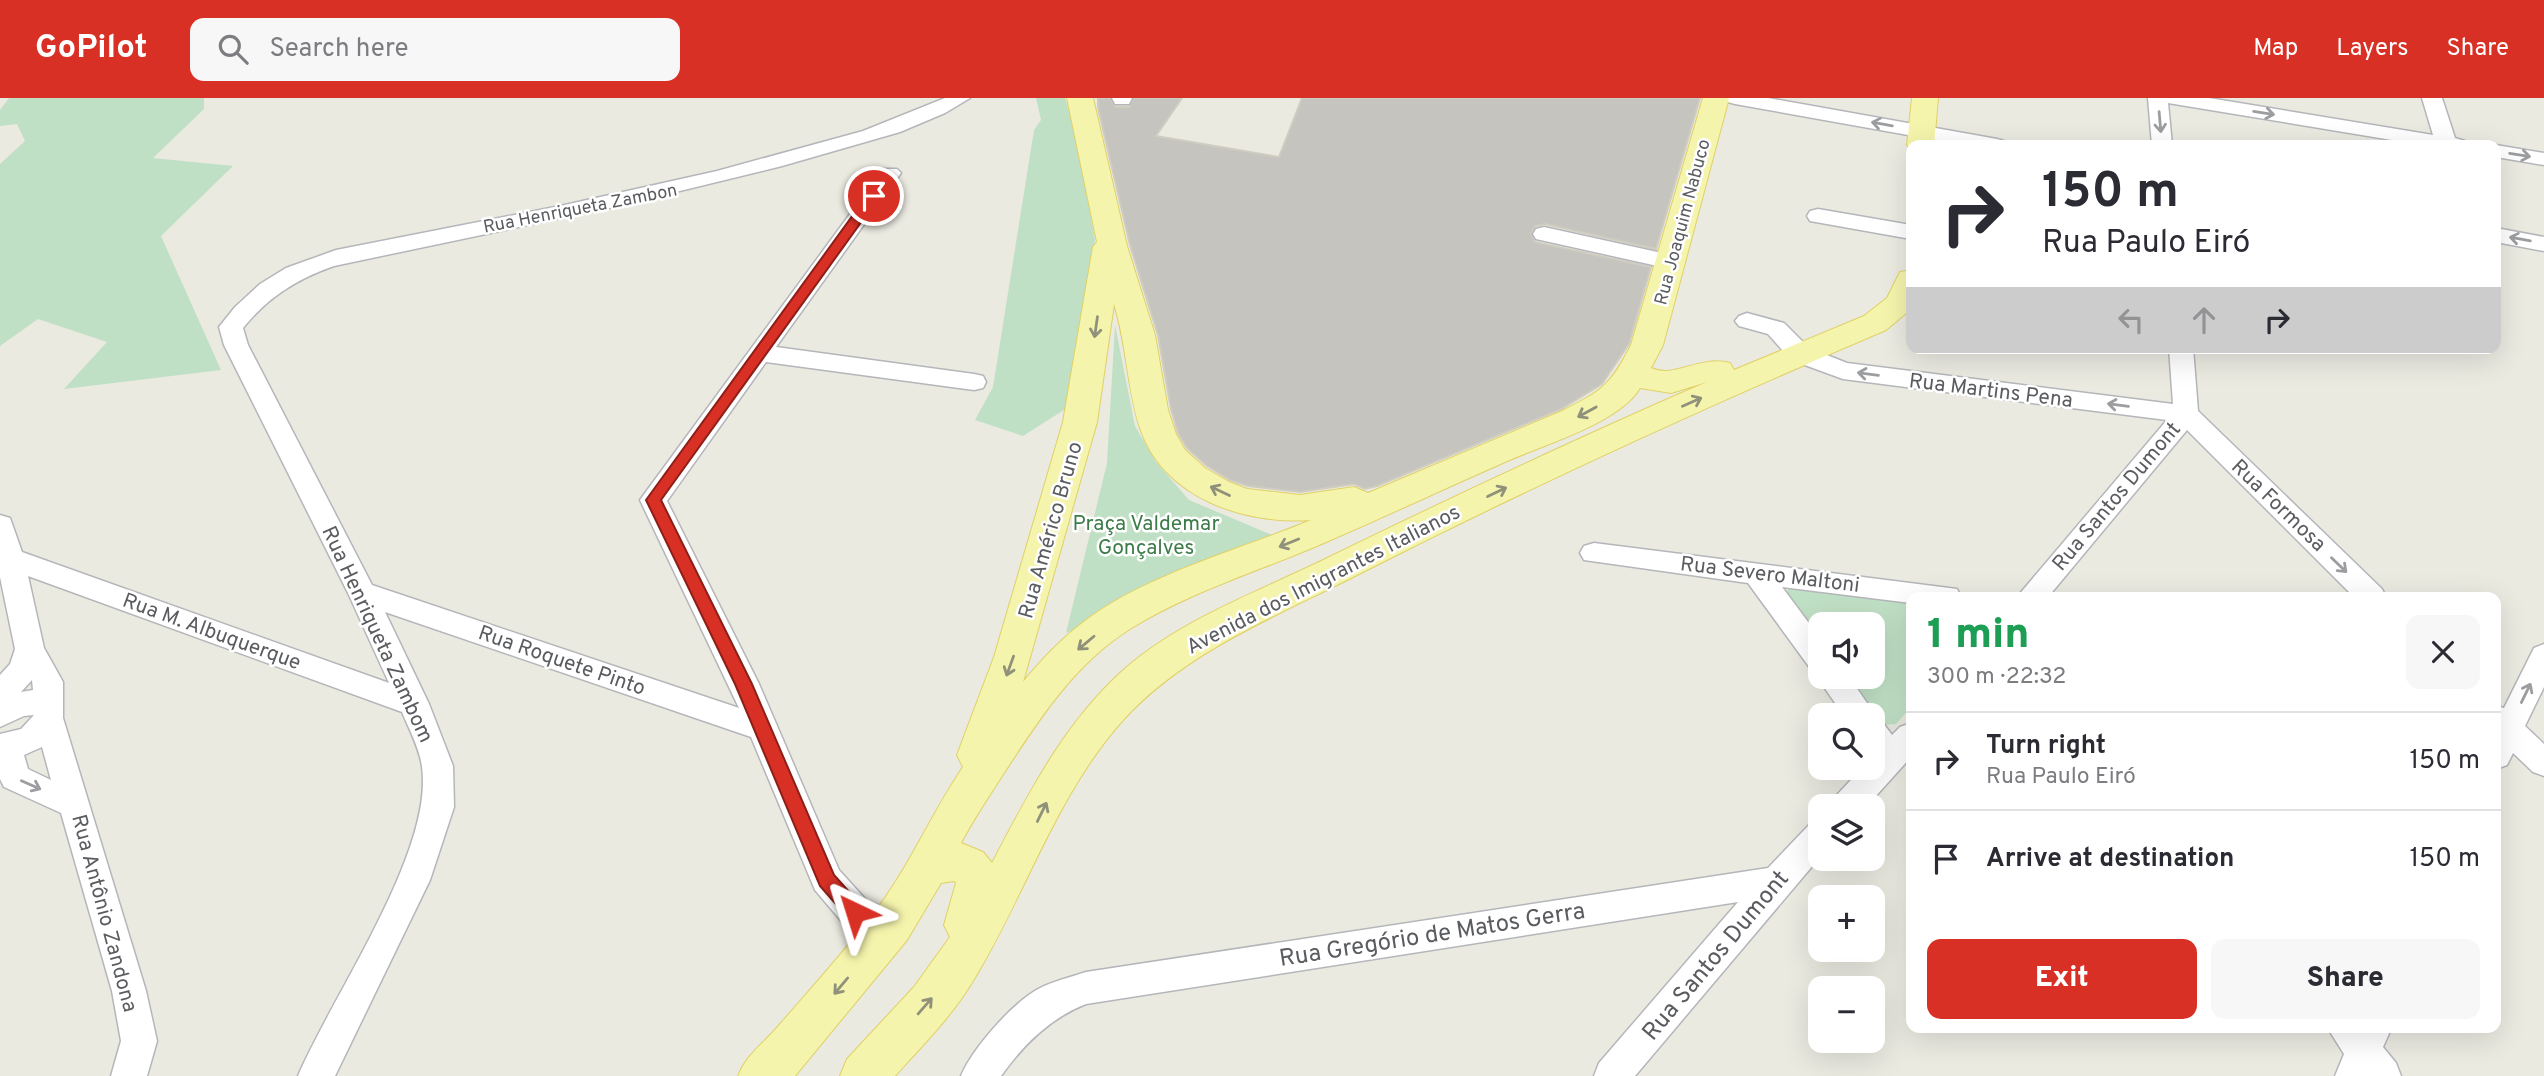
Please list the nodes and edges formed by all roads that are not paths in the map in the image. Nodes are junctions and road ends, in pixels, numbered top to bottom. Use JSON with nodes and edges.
{"nodes":[{"id":1,"x":960,"y":98,"type":"edge"},
{"id":2,"x":1080,"y":98,"type":"edge"},
{"id":3,"x":1716,"y":98,"type":"edge"},
{"id":4,"x":1735,"y":98,"type":"edge"},
{"id":5,"x":1925,"y":98,"type":"edge"},
{"id":6,"x":2158,"y":98,"type":"edge"},
{"id":7,"x":2173,"y":98,"type":"edge"},
{"id":8,"x":2432,"y":98,"type":"edge"},
{"id":9,"x":1921,"y":138,"type":"edge"},
{"id":10,"x":1943,"y":140,"type":"edge"},
{"id":11,"x":2162,"y":140,"type":"edge"},
{"id":12,"x":2428,"y":140,"type":"edge"},
{"id":13,"x":2450,"y":140,"type":"edge"},
{"id":14,"x":2501,"y":152,"type":"edge"},
{"id":15,"x":2544,"y":159,"type":"edge"},
{"id":16,"x":890,"y":173,"type":"dead end"},
{"id":17,"x":1818,"y":216,"type":"dead end"},
{"id":18,"x":1906,"y":231,"type":"edge"},
{"id":19,"x":1544,"y":234,"type":"dead end"},
{"id":20,"x":1109,"y":235,"type":"junction"},
{"id":21,"x":2501,"y":236,"type":"edge"},
{"id":22,"x":2544,"y":244,"type":"edge"},
{"id":23,"x":1671,"y":262,"type":"junction"},
{"id":24,"x":1906,"y":296,"type":"edge"},
{"id":25,"x":1747,"y":320,"type":"dead end"},
{"id":26,"x":238,"y":348,"type":"joint"},
{"id":27,"x":760,"y":353,"type":"junction"},
{"id":28,"x":1800,"y":354,"type":"junction"},
{"id":29,"x":2181,"y":354,"type":"edge"},
{"id":30,"x":1636,"y":368,"type":"junction"},
{"id":31,"x":1745,"y":378,"type":"junction"},
{"id":32,"x":974,"y":382,"type":"dead end"},
{"id":33,"x":2186,"y":414,"type":"junction"},
{"id":34,"x":1607,"y":439,"type":"junction"},
{"id":35,"x":1406,"y":490,"type":"junction"},
{"id":36,"x":0,"y":525,"type":"edge"},
{"id":37,"x":1594,"y":553,"type":"dead end"},
{"id":38,"x":10,"y":559,"type":"junction"},
{"id":39,"x":1755,"y":572,"type":"junction"},
{"id":40,"x":1909,"y":592,"type":"edge"},
{"id":41,"x":2035,"y":592,"type":"edge"},
{"id":42,"x":2367,"y":592,"type":"edge"},
{"id":43,"x":362,"y":593,"type":"junction"},
{"id":44,"x":1808,"y":644,"type":"edge"},
{"id":45,"x":30,"y":649,"type":"junction"},
{"id":46,"x":2544,"y":656,"type":"edge"},
{"id":47,"x":414,"y":704,"type":"junction"},
{"id":48,"x":1,"y":708,"type":"edge"},
{"id":49,"x":49,"y":713,"type":"junction"},
{"id":50,"x":762,"y":728,"type":"junction"},
{"id":51,"x":2501,"y":731,"type":"edge"},
{"id":52,"x":2501,"y":736,"type":"edge"},
{"id":53,"x":1885,"y":739,"type":"edge"},
{"id":54,"x":3,"y":747,"type":"edge"},
{"id":55,"x":1901,"y":747,"type":"edge"},
{"id":56,"x":2544,"y":763,"type":"edge"},
{"id":57,"x":1858,"y":794,"type":"edge"},
{"id":58,"x":75,"y":805,"type":"junction"},
{"id":59,"x":954,"y":814,"type":"junction"},
{"id":60,"x":1808,"y":848,"type":"edge"},
{"id":61,"x":927,"y":868,"type":"junction"},
{"id":62,"x":1777,"y":881,"type":"junction"},
{"id":63,"x":891,"y":926,"type":"junction"},
{"id":64,"x":951,"y":977,"type":"junction"},
{"id":65,"x":129,"y":1076,"type":"edge"},
{"id":66,"x":316,"y":1076,"type":"edge"},
{"id":67,"x":762,"y":1076,"type":"edge"},
{"id":68,"x":864,"y":1076,"type":"edge"},
{"id":69,"x":979,"y":1076,"type":"edge"},
{"id":70,"x":1612,"y":1076,"type":"edge"}],
"edges":[{"from":1,"to":26,"type":"street","name":"Rua Henriqueta Zambon"},
{"from":2,"to":20,"type":"main road"},
{"from":3,"to":23,"type":"main road","name":"Rua Joaquim Nabuco"},
{"from":9,"to":4,"type":"street","one_way":true},
{"from":5,"to":9,"type":"main road"},
{"from":6,"to":11,"type":"street","one_way":true},
{"from":7,"to":12,"type":"street","one_way":true},
{"from":8,"to":13,"type":"street"},
{"from":9,"to":10,"type":"street"},
{"from":14,"to":15,"type":"street","one_way":true},
{"from":16,"to":27,"type":"street"},
{"from":17,"to":18,"type":"street"},
{"from":19,"to":23,"type":"street"},
{"from":35,"to":20,"type":"main road","one_way":true},
{"from":20,"to":59,"type":"main road","name":"Rua Américo Bruno","one_way":true},
{"from":22,"to":21,"type":"street","one_way":true},
{"from":23,"to":30,"type":"main road","name":"Rua Joaquim Nabuco"},
{"from":24,"to":28,"type":"main road"},
{"from":25,"to":28,"type":"street"},
{"from":26,"to":43,"type":"street","name":"Rua Henriqueta Zambom"},
{"from":27,"to":32,"type":"street"},
{"from":27,"to":50,"type":"street"},
{"from":28,"to":31,"type":"main road","name":"Avenida dos Imigrantes Italianos"},
{"from":33,"to":28,"type":"street","name":"Rua Martins Pena","one_way":true},
{"from":29,"to":33,"type":"street","name":"Rua Santos Dumont"},
{"from":30,"to":31,"type":"main road"},
{"from":30,"to":34,"type":"main road"},
{"from":30,"to":35,"type":"main road","name":"Avenida dos Imigrantes Italianos","one_way":true},
{"from":34,"to":31,"type":"main road","name":"Avenida dos Imigrantes Italianos","one_way":true},
{"from":33,"to":41,"type":"street","name":"Rua Santos Dumont"},
{"from":33,"to":42,"type":"street","name":"Rua Formosa","one_way":true},
{"from":64,"to":34,"type":"main road","name":"Avenida dos Imigrantes Italianos","one_way":true},
{"from":35,"to":59,"type":"main road","name":"Avenida dos Imigrantes Italianos","one_way":true},
{"from":36,"to":38,"type":"street"},
{"from":37,"to":39,"type":"street","name":"Rua Severo Maltoni"},
{"from":38,"to":45,"type":"street"},
{"from":38,"to":47,"type":"street","name":"Rua M. Albuquerque"},
{"from":39,"to":40,"type":"street","name":"Rua Severo Maltoni"},
{"from":39,"to":44,"type":"street"},
{"from":43,"to":47,"type":"street","name":"Rua Henriqueta Zambom"},
{"from":43,"to":50,"type":"street","name":"Rua Roquete Pinto"},
{"from":45,"to":48,"type":"street"},
{"from":45,"to":49,"type":"street"},
{"from":51,"to":46,"type":"street","one_way":true},
{"from":47,"to":66,"type":"street","name":"Rua Henriqueta Zambom"},
{"from":48,"to":49,"type":"street"},
{"from":49,"to":54,"type":"street"},
{"from":49,"to":58,"type":"street"},
{"from":50,"to":63,"type":"street"},
{"from":52,"to":56,"type":"street"},
{"from":53,"to":55,"type":"street"},
{"from":54,"to":58,"type":"street","name":"Rua Antônio Zandona","one_way":true},
{"from":55,"to":57,"type":"street"},
{"from":58,"to":65,"type":"street","name":"Rua Antônio Zandona"},
{"from":59,"to":61,"type":"main road","name":"Avenida dos Imigrantes Italianos"},
{"from":60,"to":62,"type":"street","name":"Rua Santos Dumont"},
{"from":61,"to":63,"type":"main road","name":"Avenida dos Imigrantes Italianos"},
{"from":61,"to":64,"type":"main road"},
{"from":62,"to":69,"type":"street","name":"Rua Gregório de Matos Gerra"},
{"from":62,"to":70,"type":"street","name":"Rua Santos Dumont"},
{"from":63,"to":67,"type":"main road","name":"Avenida dos Imigrantes Italianos","one_way":true},
{"from":68,"to":64,"type":"main road","name":"Avenida dos Imigrantes Italianos","one_way":true}]}
